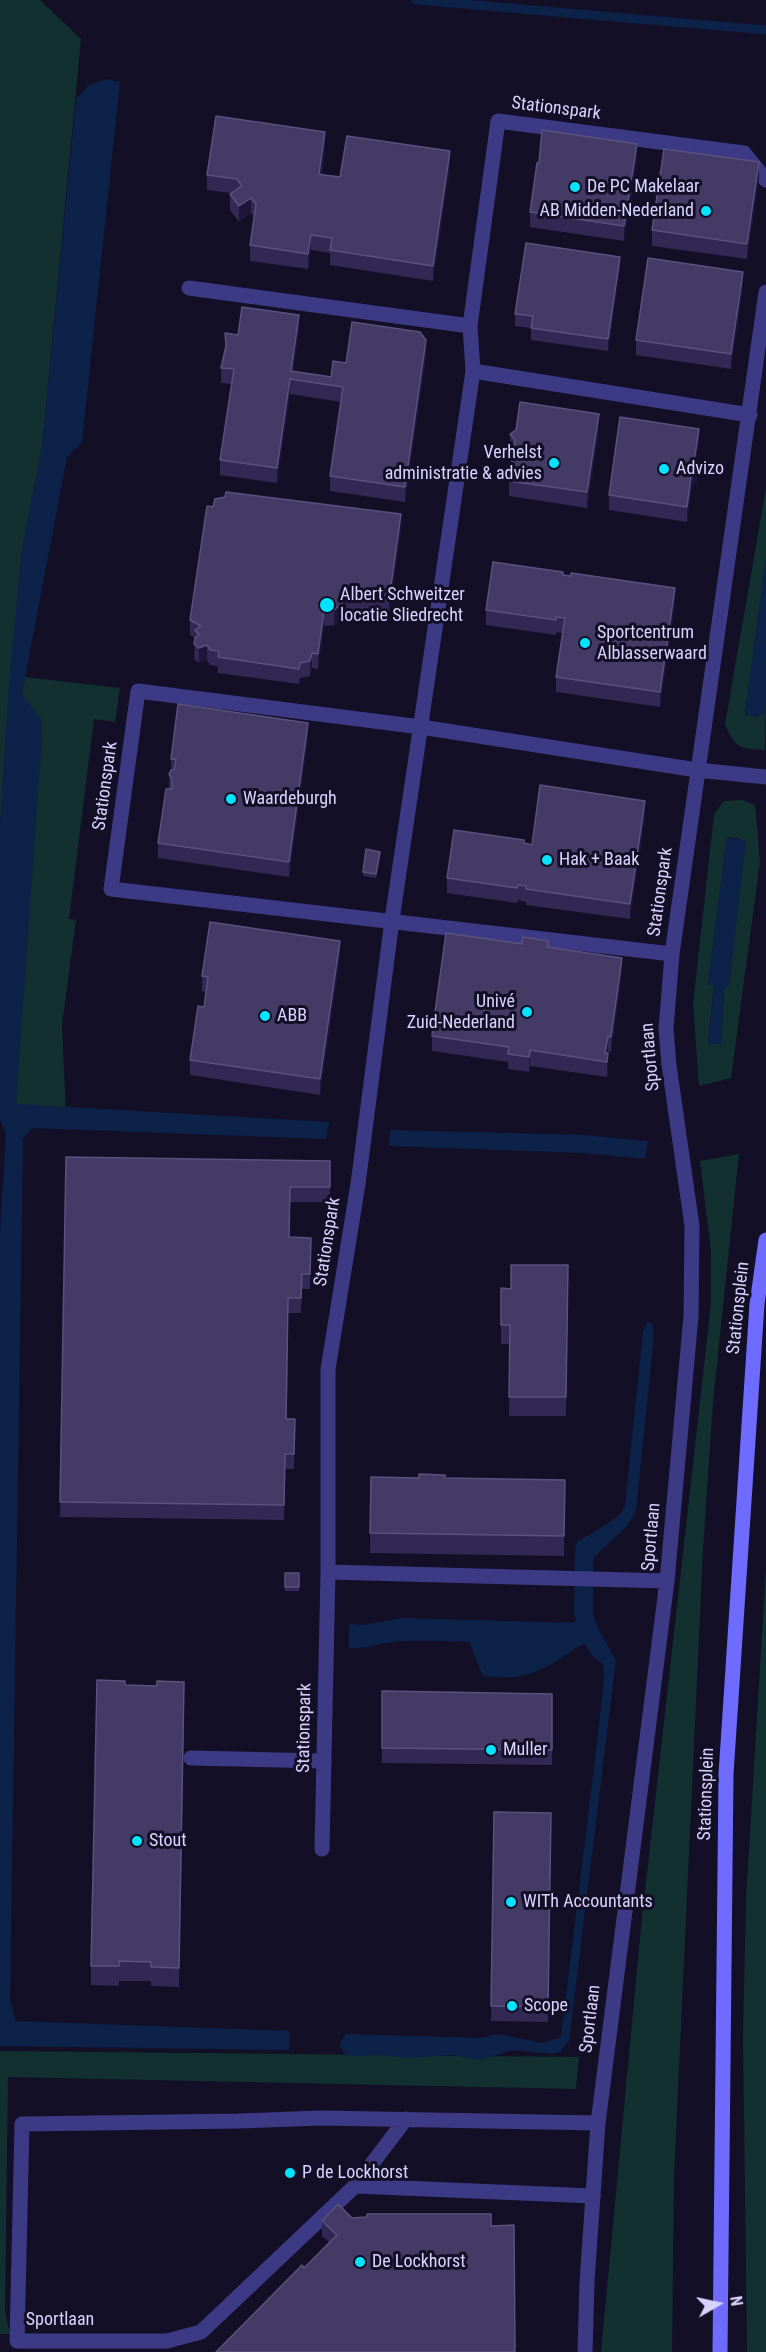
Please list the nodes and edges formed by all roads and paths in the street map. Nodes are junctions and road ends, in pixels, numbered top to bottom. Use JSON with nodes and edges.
{"nodes":[{"id":1,"x":766,"y":180,"type":"edge"},
{"id":2,"x":189,"y":288,"type":"dead end"},
{"id":3,"x":766,"y":292,"type":"edge"},
{"id":4,"x":470,"y":326,"type":"junction"},
{"id":5,"x":473,"y":371,"type":"junction"},
{"id":6,"x":750,"y":415,"type":"junction"},
{"id":7,"x":421,"y":727,"type":"junction"},
{"id":8,"x":697,"y":770,"type":"junction"},
{"id":9,"x":766,"y":777,"type":"edge"},
{"id":10,"x":392,"y":920,"type":"junction"},
{"id":11,"x":672,"y":954,"type":"junction"},
{"id":12,"x":766,"y":1240,"type":"edge"},
{"id":13,"x":328,"y":1572,"type":"junction"},
{"id":14,"x":667,"y":1581,"type":"junction"},
{"id":15,"x":191,"y":1758,"type":"dead end"},
{"id":16,"x":324,"y":1761,"type":"junction"},
{"id":17,"x":322,"y":1849,"type":"dead end"},
{"id":18,"x":406,"y":2119,"type":"junction"},
{"id":19,"x":598,"y":2122,"type":"junction"},
{"id":20,"x":355,"y":2186,"type":"junction"},
{"id":21,"x":593,"y":2196,"type":"junction"},
{"id":22,"x":585,"y":2352,"type":"edge"},
{"id":23,"x":720,"y":2352,"type":"edge"}],
"edges":[{"from":1,"to":4,"type":"street","name":"Stationspark"},
{"from":2,"to":4,"type":"street"},
{"from":3,"to":6,"type":"street","name":"Stationspark"},
{"from":4,"to":5,"type":"street","name":"Stationspark"},
{"from":5,"to":6,"type":"street"},
{"from":5,"to":7,"type":"street","name":"Stationspark"},
{"from":6,"to":8,"type":"street","name":"Stationspark"},
{"from":7,"to":8,"type":"street","name":"Stationspark"},
{"from":7,"to":10,"type":"street","name":"Stationspark"},
{"from":7,"to":10,"type":"street","name":"Stationspark"},
{"from":8,"to":9,"type":"street","name":"Stationspark"},
{"from":8,"to":11,"type":"street","name":"Stationspark"},
{"from":10,"to":11,"type":"street","name":"Stationspark"},
{"from":10,"to":13,"type":"street","name":"Stationspark"},
{"from":11,"to":14,"type":"street","name":"Sportlaan"},
{"from":12,"to":23,"type":"main road","name":"Stationsplein"},
{"from":13,"to":14,"type":"street"},
{"from":13,"to":16,"type":"street","name":"Stationspark"},
{"from":14,"to":19,"type":"street","name":"Sportlaan"},
{"from":15,"to":16,"type":"street"},
{"from":16,"to":17,"type":"street","name":"Stationspark"},
{"from":18,"to":19,"type":"street","name":"Sportlaan"},
{"from":18,"to":20,"type":"street","name":"Sportlaan"},
{"from":18,"to":20,"type":"street","name":"Sportlaan"},
{"from":19,"to":21,"type":"street","name":"Sportlaan"},
{"from":20,"to":21,"type":"street"},
{"from":21,"to":22,"type":"street","name":"Sportlaan"}]}
